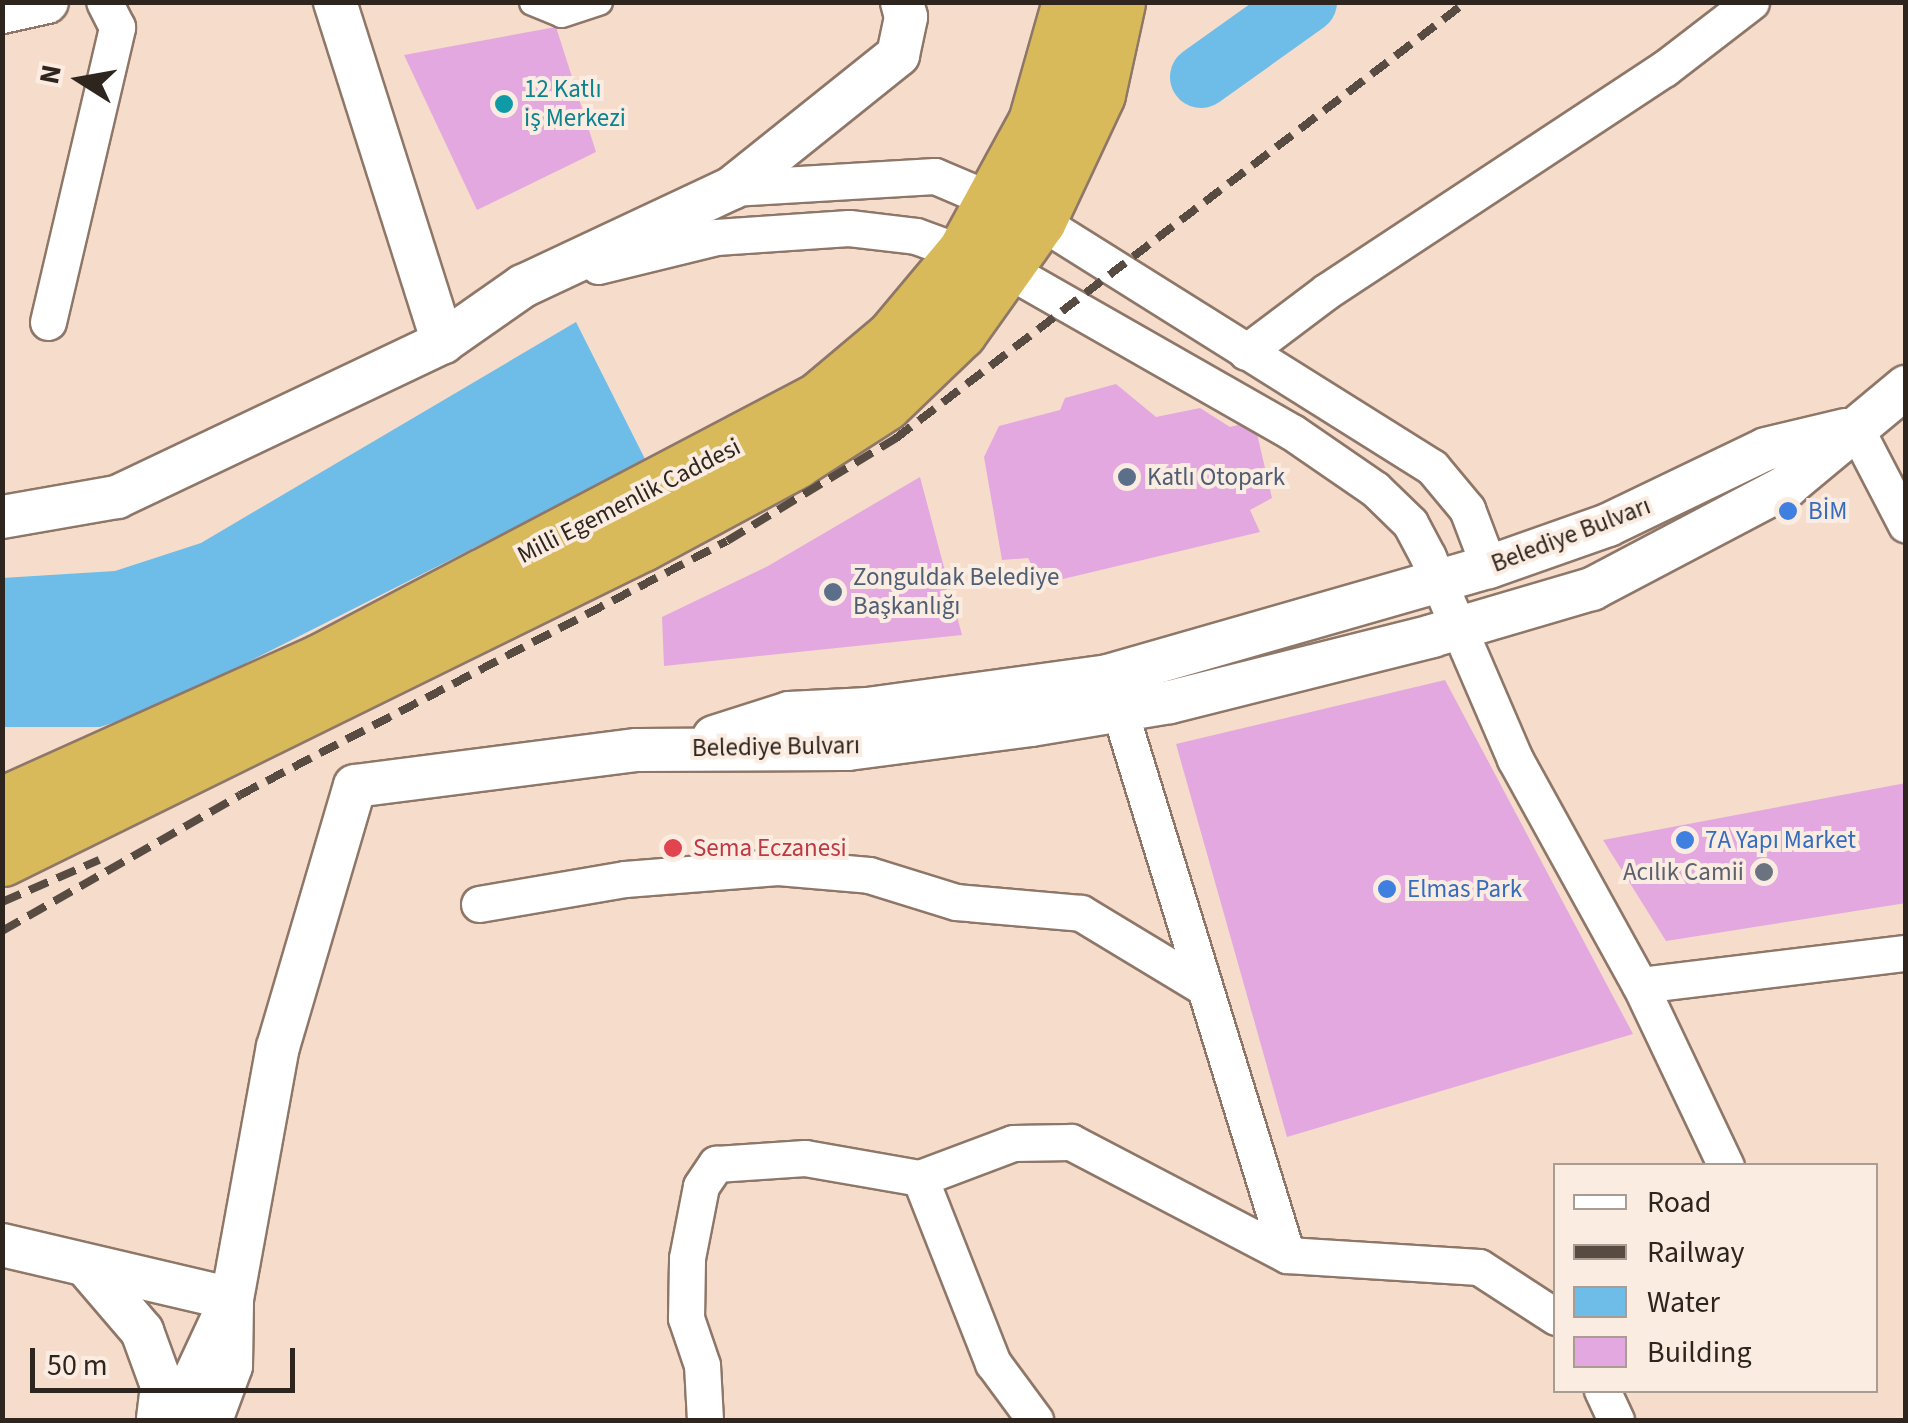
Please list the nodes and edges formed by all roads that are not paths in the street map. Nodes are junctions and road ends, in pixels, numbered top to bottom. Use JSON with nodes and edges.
{"nodes":[{"id":1,"x":104,"y":2,"type":"edge"},
{"id":2,"x":532,"y":2,"type":"edge"},
{"id":3,"x":599,"y":2,"type":"edge"},
{"id":4,"x":902,"y":2,"type":"edge"},
{"id":5,"x":1070,"y":2,"type":"edge"},
{"id":6,"x":1118,"y":2,"type":"edge"},
{"id":7,"x":1751,"y":2,"type":"edge"},
{"id":8,"x":334,"y":3,"type":"edge"},
{"id":9,"x":732,"y":188,"type":"junction"},
{"id":10,"x":1017,"y":211,"type":"junction"},
{"id":11,"x":986,"y":260,"type":"junction"},
{"id":12,"x":524,"y":286,"type":"junction"},
{"id":13,"x":48,"y":322,"type":"dead end"},
{"id":14,"x":443,"y":342,"type":"junction"},
{"id":15,"x":1246,"y":352,"type":"junction"},
{"id":16,"x":1906,"y":387,"type":"edge"},
{"id":17,"x":1855,"y":427,"type":"junction"},
{"id":18,"x":2,"y":516,"type":"edge"},
{"id":19,"x":1906,"y":525,"type":"edge"},
{"id":20,"x":1489,"y":567,"type":"junction"},
{"id":21,"x":1436,"y":584,"type":"junction"},
{"id":22,"x":1454,"y":630,"type":"junction"},
{"id":23,"x":1114,"y":693,"type":"junction"},
{"id":24,"x":2,"y":805,"type":"edge"},
{"id":25,"x":2,"y":858,"type":"edge"},
{"id":26,"x":479,"y":904,"type":"dead end"},
{"id":27,"x":1906,"y":952,"type":"edge"},
{"id":28,"x":1200,"y":985,"type":"junction"},
{"id":29,"x":1640,"y":986,"type":"junction"},
{"id":30,"x":1725,"y":1163,"type":"edge"},
{"id":31,"x":920,"y":1178,"type":"junction"},
{"id":32,"x":2,"y":1245,"type":"edge"},
{"id":33,"x":1287,"y":1255,"type":"junction"},
{"id":34,"x":88,"y":1269,"type":"junction"},
{"id":35,"x":232,"y":1299,"type":"junction"},
{"id":36,"x":1553,"y":1315,"type":"edge"},
{"id":37,"x":1603,"y":1393,"type":"edge"},
{"id":38,"x":158,"y":1420,"type":"edge"},
{"id":39,"x":176,"y":1420,"type":"edge"},
{"id":40,"x":211,"y":1420,"type":"edge"},
{"id":41,"x":705,"y":1420,"type":"edge"},
{"id":42,"x":1035,"y":1420,"type":"edge"},
{"id":43,"x":1616,"y":1420,"type":"edge"}],
"edges":[{"from":1,"to":13,"type":"street"},
{"from":2,"to":3,"type":"street"},
{"from":4,"to":9,"type":"street"},
{"from":5,"to":10,"type":"highway"},
{"from":6,"to":10,"type":"highway"},
{"from":7,"to":15,"type":"street"},
{"from":8,"to":14,"type":"street"},
{"from":9,"to":10,"type":"street"},
{"from":9,"to":12,"type":"street"},
{"from":10,"to":11,"type":"highway"},
{"from":10,"to":15,"type":"street"},
{"from":11,"to":12,"type":"street"},
{"from":11,"to":21,"type":"street"},
{"from":11,"to":24,"type":"highway","name":"Milli Egemenlik Caddesi"},
{"from":11,"to":25,"type":"highway"},
{"from":12,"to":14,"type":"street"},
{"from":14,"to":18,"type":"street"},
{"from":15,"to":20,"type":"street"},
{"from":16,"to":17,"type":"street","name":"Belediye Bulvarı"},
{"from":17,"to":19,"type":"street"},
{"from":17,"to":20,"type":"street","name":"Belediye Bulvarı"},
{"from":17,"to":22,"type":"street","name":"Belediye Bulvarı"},
{"from":20,"to":21,"type":"street","name":"Belediye Bulvarı"},
{"from":21,"to":22,"type":"street"},
{"from":21,"to":23,"type":"street","name":"Belediye Bulvarı"},
{"from":22,"to":23,"type":"street","name":"Belediye Bulvarı"},
{"from":22,"to":29,"type":"street"},
{"from":23,"to":28,"type":"street"},
{"from":23,"to":35,"type":"street","name":"Belediye Bulvarı"},
{"from":26,"to":28,"type":"street"},
{"from":27,"to":29,"type":"street"},
{"from":28,"to":33,"type":"street"},
{"from":29,"to":30,"type":"street"},
{"from":31,"to":33,"type":"street"},
{"from":31,"to":41,"type":"street"},
{"from":31,"to":42,"type":"street"},
{"from":32,"to":34,"type":"street"},
{"from":33,"to":36,"type":"street"},
{"from":34,"to":35,"type":"street"},
{"from":34,"to":38,"type":"street"},
{"from":35,"to":39,"type":"street"},
{"from":35,"to":40,"type":"street"},
{"from":37,"to":43,"type":"street"}]}
